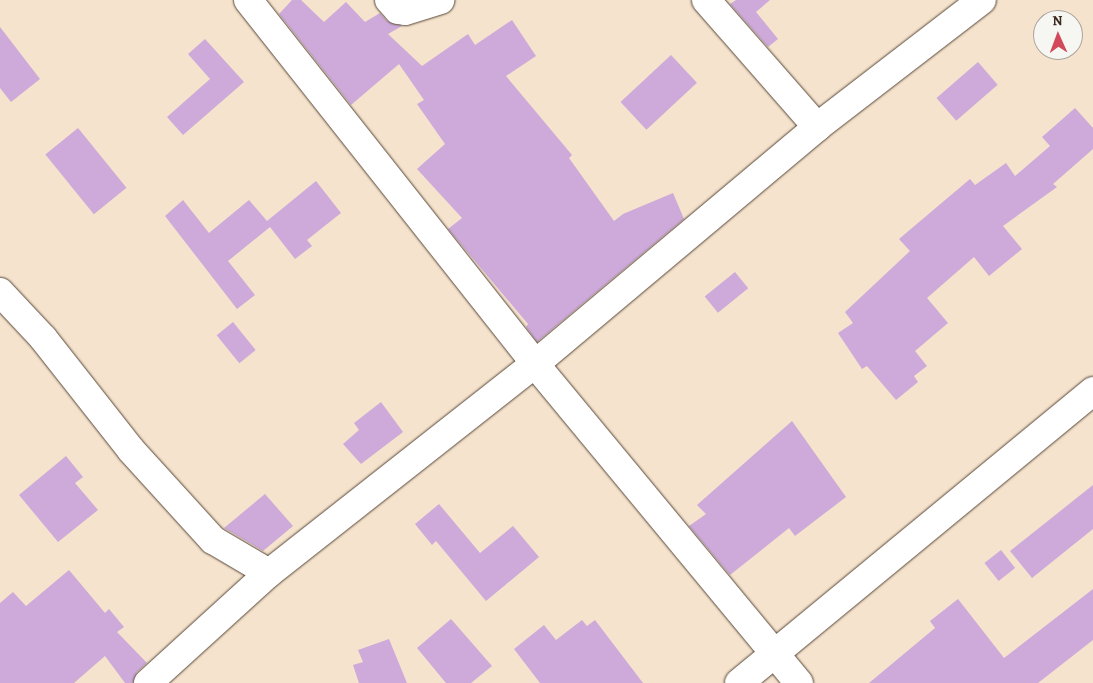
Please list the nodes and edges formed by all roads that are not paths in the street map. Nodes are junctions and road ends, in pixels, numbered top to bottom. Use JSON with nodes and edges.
{"nodes":[{"id":1,"x":248,"y":0,"type":"edge"},
{"id":2,"x":389,"y":0,"type":"edge"},
{"id":3,"x":440,"y":0,"type":"edge"},
{"id":4,"x":706,"y":0,"type":"edge"},
{"id":5,"x":982,"y":0,"type":"edge"},
{"id":6,"x":816,"y":127,"type":"junction"},
{"id":7,"x":0,"y":292,"type":"edge"},
{"id":8,"x":535,"y":364,"type":"junction"},
{"id":9,"x":1093,"y":391,"type":"edge"},
{"id":10,"x":269,"y":573,"type":"junction"},
{"id":11,"x":774,"y":652,"type":"junction"},
{"id":12,"x":148,"y":683,"type":"edge"},
{"id":13,"x":739,"y":683,"type":"edge"},
{"id":14,"x":799,"y":683,"type":"edge"}],
"edges":[{"from":1,"to":8,"type":"street"},
{"from":2,"to":3,"type":"street"},
{"from":4,"to":6,"type":"street"},
{"from":5,"to":6,"type":"street"},
{"from":6,"to":8,"type":"street"},
{"from":7,"to":10,"type":"street"},
{"from":8,"to":10,"type":"street"},
{"from":8,"to":11,"type":"street"},
{"from":9,"to":11,"type":"street"},
{"from":10,"to":12,"type":"street"},
{"from":11,"to":13,"type":"street"},
{"from":11,"to":14,"type":"street"}]}
